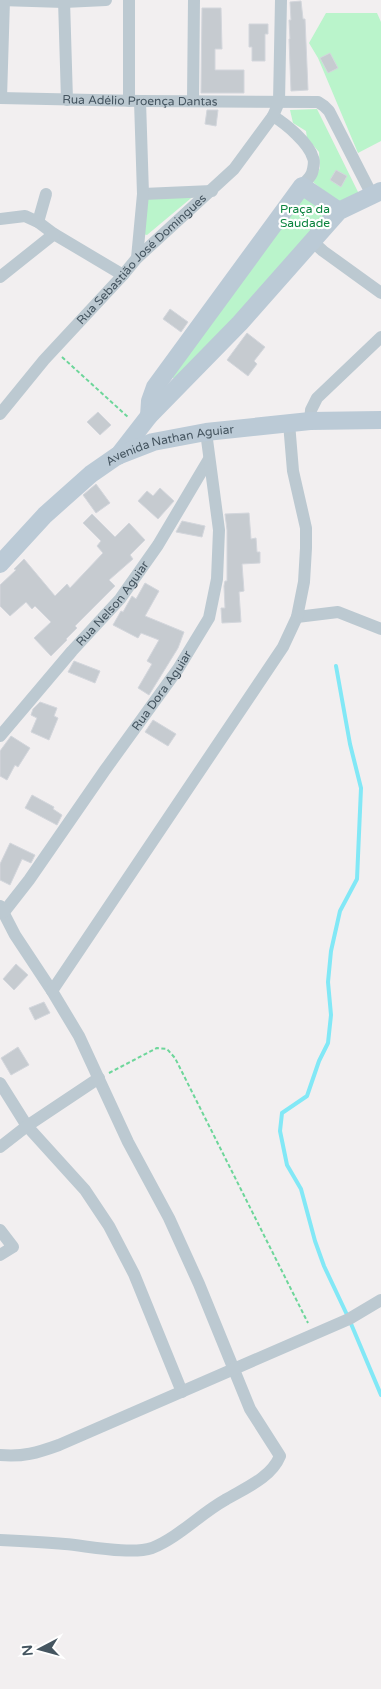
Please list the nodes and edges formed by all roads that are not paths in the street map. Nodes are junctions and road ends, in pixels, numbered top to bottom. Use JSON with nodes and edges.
{"nodes":[{"id":1,"x":2,"y":0,"type":"edge"},
{"id":2,"x":106,"y":0,"type":"edge"},
{"id":3,"x":129,"y":0,"type":"edge"},
{"id":4,"x":194,"y":0,"type":"edge"},
{"id":5,"x":280,"y":0,"type":"edge"},
{"id":6,"x":64,"y":1,"type":"edge"},
{"id":7,"x":1,"y":98,"type":"edge"},
{"id":8,"x":67,"y":100,"type":"junction"},
{"id":9,"x":193,"y":100,"type":"junction"},
{"id":10,"x":134,"y":101,"type":"junction"},
{"id":11,"x":279,"y":102,"type":"junction"},
{"id":12,"x":273,"y":116,"type":"junction"},
{"id":13,"x":302,"y":186,"type":"junction"},
{"id":14,"x":212,"y":191,"type":"junction"},
{"id":15,"x":376,"y":193,"type":"edge"},
{"id":16,"x":46,"y":194,"type":"dead end"},
{"id":17,"x":143,"y":194,"type":"junction"},
{"id":18,"x":340,"y":211,"type":"junction"},
{"id":19,"x":0,"y":219,"type":"edge"},
{"id":20,"x":38,"y":222,"type":"junction"},
{"id":21,"x":54,"y":234,"type":"junction"},
{"id":22,"x":313,"y":242,"type":"junction"},
{"id":23,"x":138,"y":258,"type":"junction"},
{"id":24,"x":123,"y":275,"type":"junction"},
{"id":25,"x":0,"y":277,"type":"edge"},
{"id":26,"x":381,"y":293,"type":"edge"},
{"id":27,"x":381,"y":337,"type":"edge"},
{"id":28,"x":0,"y":414,"type":"edge"},
{"id":29,"x":381,"y":420,"type":"edge"},
{"id":30,"x":310,"y":421,"type":"junction"},
{"id":31,"x":145,"y":422,"type":"junction"},
{"id":32,"x":289,"y":423,"type":"junction"},
{"id":33,"x":206,"y":432,"type":"junction"},
{"id":34,"x":117,"y":456,"type":"junction"},
{"id":35,"x":209,"y":459,"type":"junction"},
{"id":36,"x":0,"y":564,"type":"edge"},
{"id":37,"x":297,"y":617,"type":"junction"},
{"id":38,"x":381,"y":629,"type":"edge"},
{"id":39,"x":0,"y":736,"type":"edge"},
{"id":40,"x":2,"y":909,"type":"edge"},
{"id":41,"x":52,"y":991,"type":"junction"},
{"id":42,"x":99,"y":1078,"type":"junction"},
{"id":43,"x":0,"y":1083,"type":"edge"},
{"id":44,"x":27,"y":1126,"type":"junction"},
{"id":45,"x":0,"y":1146,"type":"edge"},
{"id":46,"x":0,"y":1230,"type":"edge"},
{"id":47,"x":0,"y":1255,"type":"edge"},
{"id":48,"x":381,"y":1300,"type":"edge"},
{"id":49,"x":234,"y":1370,"type":"junction"},
{"id":50,"x":182,"y":1392,"type":"junction"},
{"id":51,"x":0,"y":1455,"type":"edge"},
{"id":52,"x":0,"y":1540,"type":"edge"}],
"edges":[{"from":1,"to":6,"type":"street"},
{"from":1,"to":7,"type":"street"},
{"from":2,"to":6,"type":"street"},
{"from":3,"to":10,"type":"street"},
{"from":4,"to":9,"type":"street"},
{"from":5,"to":11,"type":"street"},
{"from":6,"to":8,"type":"street"},
{"from":7,"to":8,"type":"street","name":"Rua Adélio Proença Dantas"},
{"from":8,"to":10,"type":"street","name":"Rua Adélio Proença Dantas"},
{"from":9,"to":10,"type":"street","name":"Rua Adélio Proença Dantas"},
{"from":9,"to":11,"type":"street","name":"Rua Adélio Proença Dantas"},
{"from":10,"to":17,"type":"street"},
{"from":11,"to":12,"type":"street","name":"Rua Sebastião José Domingues"},
{"from":11,"to":15,"type":"street"},
{"from":12,"to":13,"type":"street"},
{"from":12,"to":14,"type":"street","name":"Rua Sebastião José Domingues"},
{"from":13,"to":18,"type":"main road"},
{"from":13,"to":31,"type":"main road"},
{"from":14,"to":17,"type":"street"},
{"from":14,"to":23,"type":"street","name":"Rua Sebastião José Domingues"},
{"from":15,"to":18,"type":"main road"},
{"from":16,"to":20,"type":"street"},
{"from":17,"to":23,"type":"street"},
{"from":18,"to":22,"type":"main road"},
{"from":19,"to":20,"type":"street"},
{"from":20,"to":21,"type":"street"},
{"from":21,"to":24,"type":"street"},
{"from":21,"to":25,"type":"street"},
{"from":22,"to":26,"type":"street"},
{"from":22,"to":31,"type":"main road"},
{"from":23,"to":24,"type":"street","name":"Rua Sebastião José Domingues"},
{"from":24,"to":28,"type":"street","name":"Rua Sebastião José Domingues"},
{"from":27,"to":30,"type":"street"},
{"from":29,"to":30,"type":"main road","name":"Avenida Nathan Aguiar"},
{"from":30,"to":32,"type":"main road","name":"Avenida Nathan Aguiar"},
{"from":31,"to":34,"type":"main road"},
{"from":32,"to":33,"type":"main road","name":"Avenida Nathan Aguiar"},
{"from":32,"to":37,"type":"street"},
{"from":33,"to":34,"type":"main road","name":"Avenida Nathan Aguiar"},
{"from":33,"to":35,"type":"street","name":"Rua Dora Aguiar"},
{"from":34,"to":36,"type":"main road","name":"Avenida Nathan Aguiar"},
{"from":35,"to":39,"type":"street","name":"Rua Nelson Aguiar"},
{"from":35,"to":40,"type":"street","name":"Rua Dora Aguiar"},
{"from":37,"to":38,"type":"street"},
{"from":37,"to":41,"type":"street"},
{"from":40,"to":41,"type":"street"},
{"from":41,"to":42,"type":"street"},
{"from":42,"to":44,"type":"street"},
{"from":42,"to":49,"type":"street"},
{"from":43,"to":44,"type":"street"},
{"from":44,"to":45,"type":"street"},
{"from":44,"to":50,"type":"street"},
{"from":46,"to":47,"type":"street"},
{"from":48,"to":49,"type":"street"},
{"from":49,"to":50,"type":"street"},
{"from":49,"to":52,"type":"street"},
{"from":50,"to":51,"type":"street"}]}
